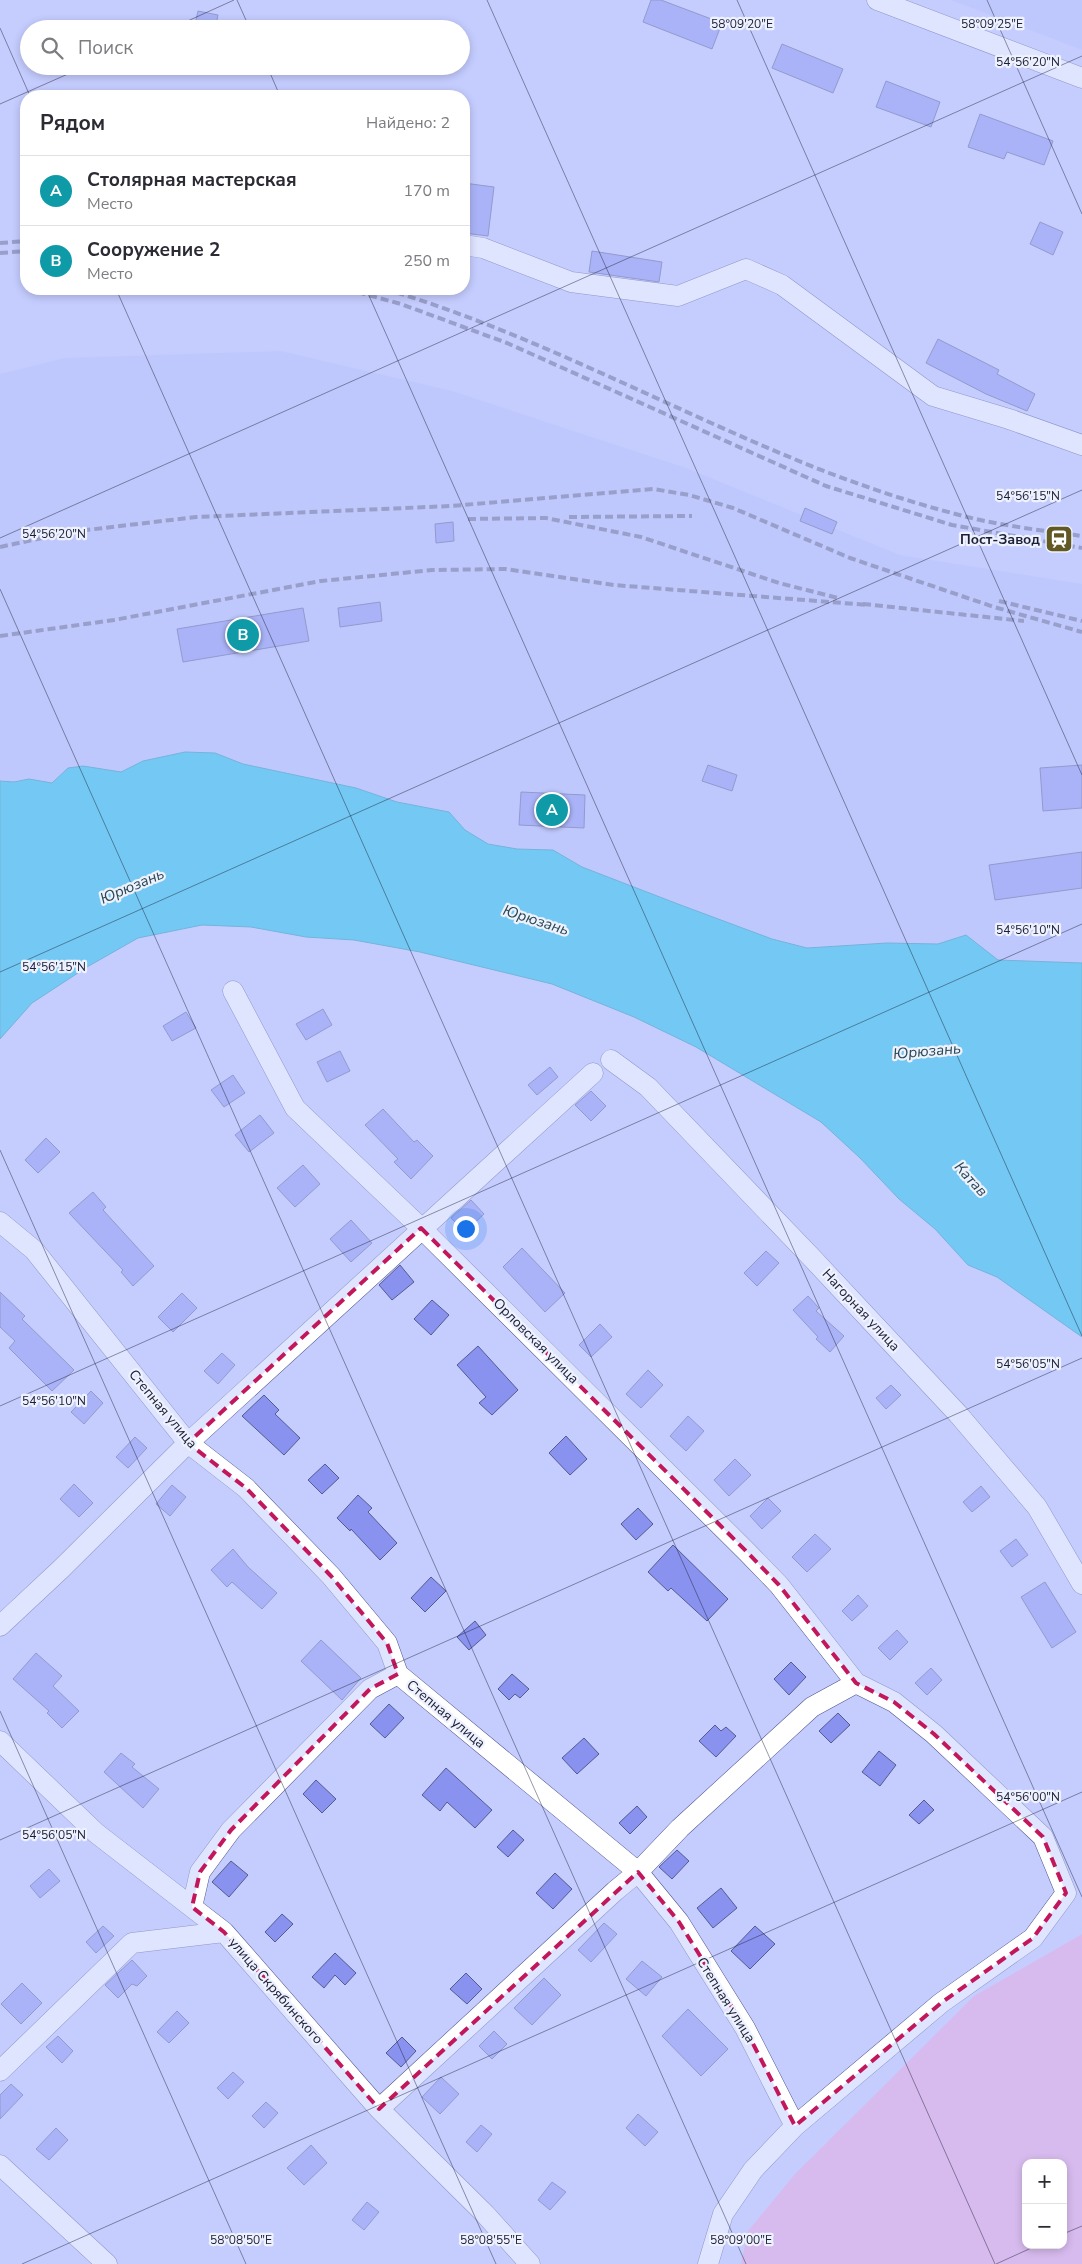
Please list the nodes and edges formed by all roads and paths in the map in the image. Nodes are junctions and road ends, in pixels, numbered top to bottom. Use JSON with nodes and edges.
{"nodes":[{"id":1,"x":877,"y":0,"type":"edge"},
{"id":2,"x":1082,"y":78,"type":"edge"},
{"id":3,"x":470,"y":246,"type":"edge"},
{"id":4,"x":1082,"y":445,"type":"edge"},
{"id":5,"x":233,"y":991,"type":"dead end"},
{"id":6,"x":611,"y":1060,"type":"dead end"},
{"id":7,"x":593,"y":1073,"type":"dead end"},
{"id":8,"x":0,"y":1222,"type":"edge"},
{"id":9,"x":421,"y":1228,"type":"junction"},
{"id":10,"x":188,"y":1443,"type":"junction"},
{"id":11,"x":1082,"y":1584,"type":"edge"},
{"id":12,"x":0,"y":1626,"type":"edge"},
{"id":13,"x":398,"y":1674,"type":"junction"},
{"id":14,"x":856,"y":1683,"type":"junction"},
{"id":15,"x":0,"y":1741,"type":"edge"},
{"id":16,"x":638,"y":1872,"type":"junction"},
{"id":17,"x":192,"y":1907,"type":"junction"},
{"id":18,"x":224,"y":1932,"type":"junction"},
{"id":19,"x":0,"y":2072,"type":"edge"},
{"id":20,"x":379,"y":2109,"type":"junction"},
{"id":21,"x":795,"y":2126,"type":"junction"},
{"id":22,"x":0,"y":2165,"type":"edge"},
{"id":23,"x":107,"y":2264,"type":"edge"},
{"id":24,"x":530,"y":2264,"type":"edge"},
{"id":25,"x":708,"y":2264,"type":"edge"}],
"edges":[{"from":1,"to":2,"type":"street"},
{"from":3,"to":4,"type":"street"},
{"from":5,"to":9,"type":"street","name":"Орловская улица"},
{"from":6,"to":11,"type":"street","name":"Нагорная улица"},
{"from":7,"to":9,"type":"street"},
{"from":8,"to":10,"type":"street","name":"Степная улица"},
{"from":9,"to":10,"type":"street"},
{"from":9,"to":14,"type":"street","name":"Орловская улица"},
{"from":10,"to":12,"type":"street"},
{"from":10,"to":13,"type":"street","name":"Степная улица"},
{"from":13,"to":16,"type":"street","name":"Степная улица"},
{"from":13,"to":17,"type":"street"},
{"from":14,"to":16,"type":"street"},
{"from":14,"to":21,"type":"street"},
{"from":15,"to":17,"type":"street","name":"улица Скрябинского"},
{"from":16,"to":20,"type":"street"},
{"from":16,"to":21,"type":"street","name":"Степная улица"},
{"from":17,"to":18,"type":"street","name":"улица Скрябинского"},
{"from":18,"to":19,"type":"street"},
{"from":18,"to":20,"type":"street","name":"улица Скрябинского"},
{"from":20,"to":24,"type":"street","name":"улица Скрябинского"},
{"from":21,"to":25,"type":"street"},
{"from":22,"to":23,"type":"street"}]}
